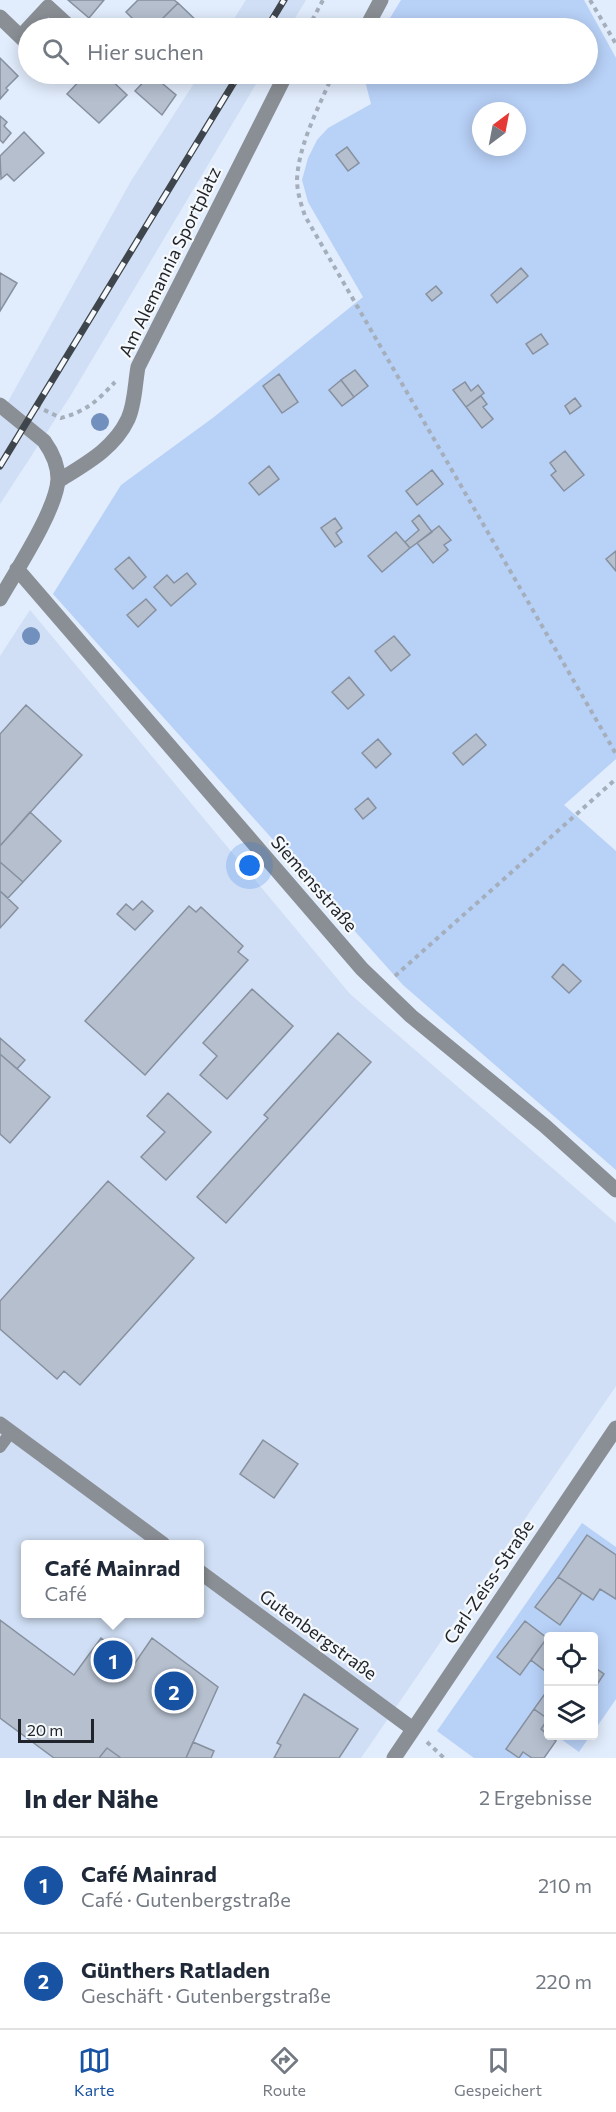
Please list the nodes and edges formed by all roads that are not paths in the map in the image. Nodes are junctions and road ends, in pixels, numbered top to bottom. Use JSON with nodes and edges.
{"nodes":[{"id":1,"x":381,"y":0,"type":"edge"},
{"id":2,"x":0,"y":17,"type":"edge"},
{"id":3,"x":40,"y":18,"type":"edge"},
{"id":4,"x":60,"y":18,"type":"edge"},
{"id":5,"x":371,"y":18,"type":"edge"},
{"id":6,"x":18,"y":34,"type":"edge"},
{"id":7,"x":281,"y":84,"type":"edge"},
{"id":8,"x":0,"y":405,"type":"edge"},
{"id":9,"x":58,"y":481,"type":"junction"},
{"id":10,"x":17,"y":569,"type":"junction"},
{"id":11,"x":0,"y":599,"type":"edge"},
{"id":12,"x":616,"y":1190,"type":"edge"},
{"id":13,"x":5,"y":1428,"type":"edge"},
{"id":14,"x":616,"y":1428,"type":"edge"},
{"id":15,"x":0,"y":1447,"type":"edge"},
{"id":16,"x":156,"y":1540,"type":"edge"},
{"id":17,"x":204,"y":1575,"type":"edge"},
{"id":18,"x":413,"y":1729,"type":"junction"},
{"id":19,"x":394,"y":1758,"type":"edge"}],
"edges":[{"from":1,"to":5,"type":"street"},
{"from":2,"to":6,"type":"street"},
{"from":3,"to":4,"type":"street"},
{"from":7,"to":9,"type":"street","name":"Am Alemannia Sportplatz"},
{"from":8,"to":9,"type":"street"},
{"from":9,"to":10,"type":"street"},
{"from":10,"to":11,"type":"street"},
{"from":10,"to":12,"type":"street","name":"Siemensstraße"},
{"from":13,"to":15,"type":"lane"},
{"from":13,"to":16,"type":"street"},
{"from":14,"to":18,"type":"street","name":"Carl-Zeiss-Straße"},
{"from":17,"to":18,"type":"street","name":"Gutenbergstraße"},
{"from":18,"to":19,"type":"street","name":"Carl-Zeiss-Straße"}]}
